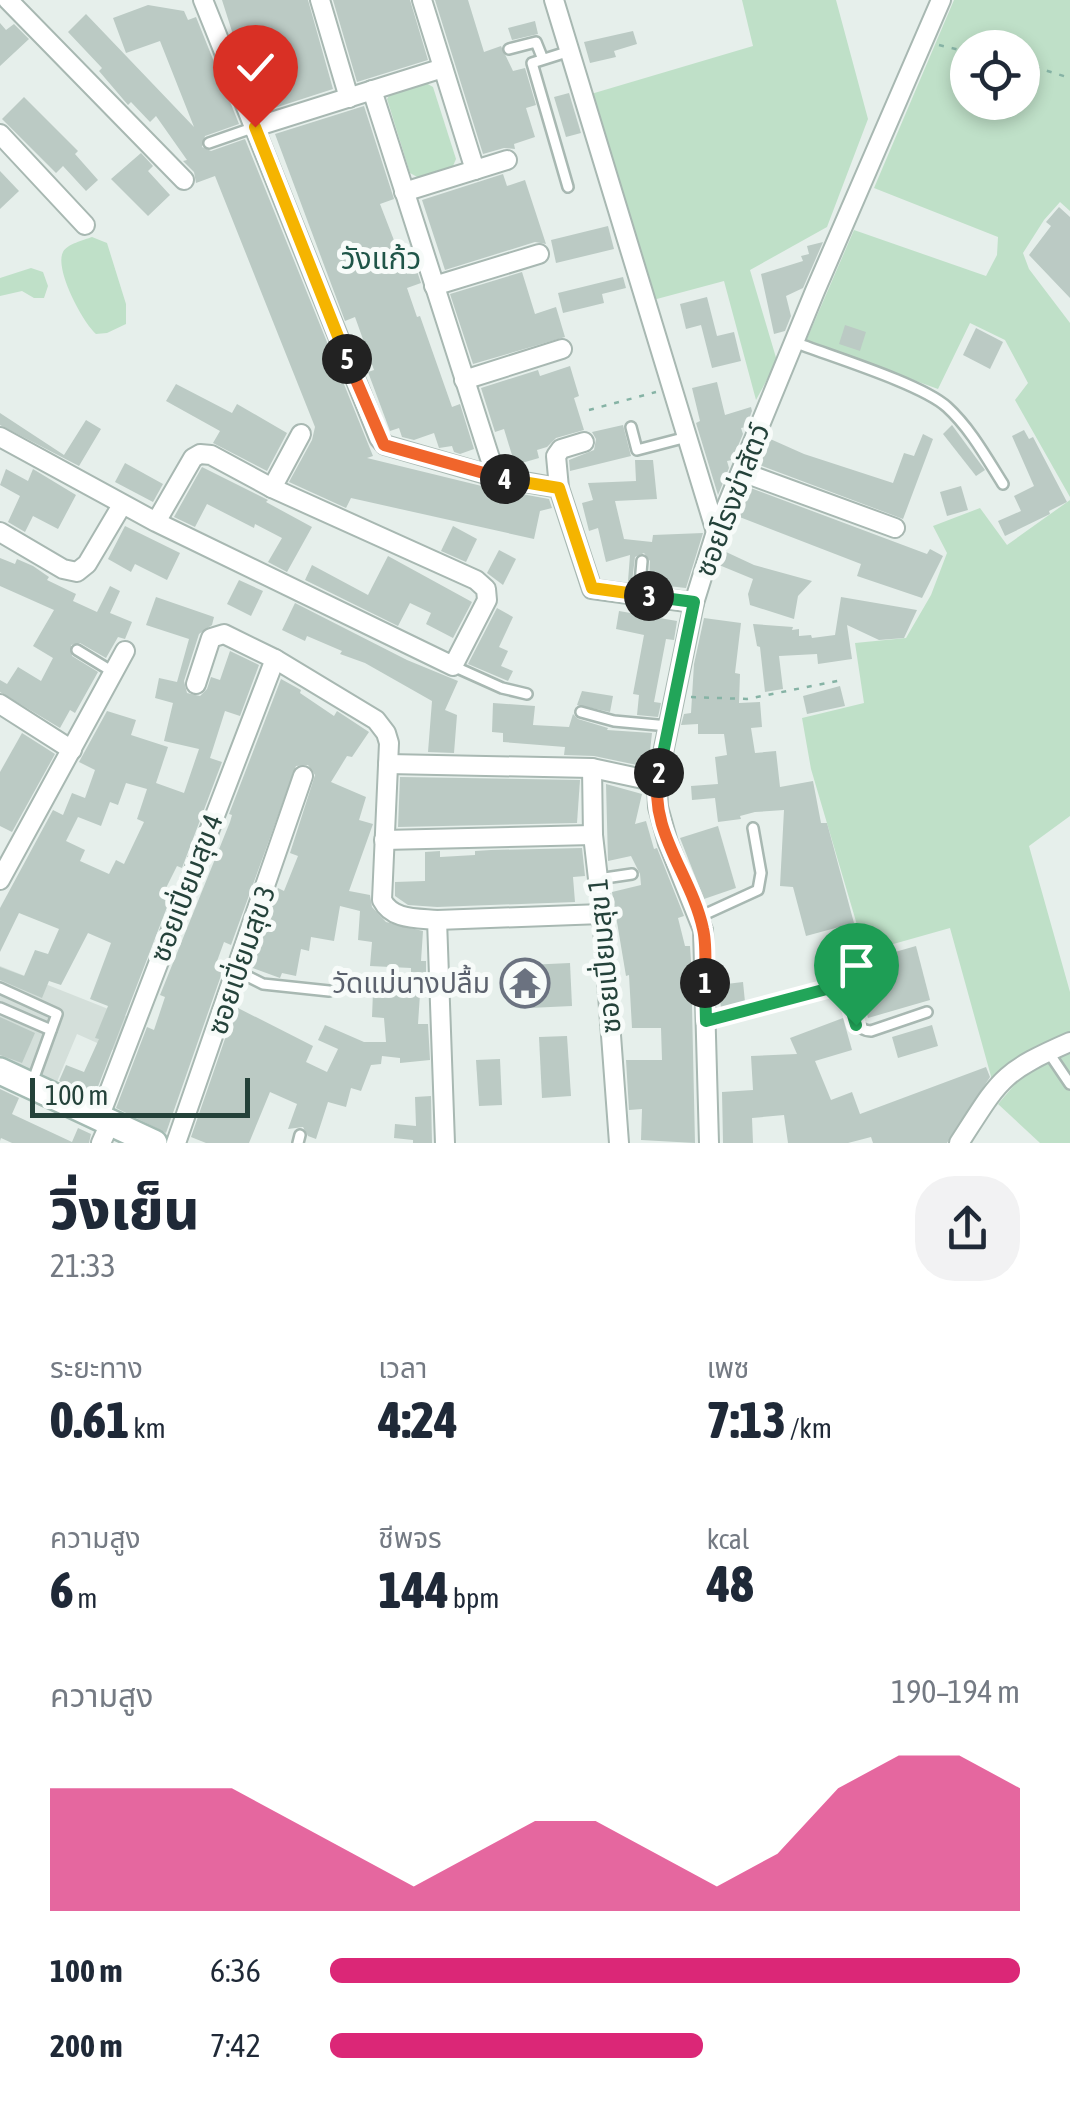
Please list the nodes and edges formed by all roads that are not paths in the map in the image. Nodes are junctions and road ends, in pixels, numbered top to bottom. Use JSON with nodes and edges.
{"nodes":[{"id":1,"x":8,"y":0,"type":"edge"},
{"id":2,"x":203,"y":0,"type":"edge"},
{"id":3,"x":320,"y":0,"type":"edge"},
{"id":4,"x":422,"y":0,"type":"edge"},
{"id":5,"x":554,"y":0,"type":"edge"},
{"id":6,"x":941,"y":0,"type":"edge"},
{"id":7,"x":509,"y":49,"type":"dead end"},
{"id":8,"x":570,"y":51,"type":"junction"},
{"id":9,"x":542,"y":57,"type":"junction"},
{"id":10,"x":442,"y":68,"type":"junction"},
{"id":11,"x":372,"y":90,"type":"junction"},
{"id":12,"x":349,"y":98,"type":"junction"},
{"id":13,"x":255,"y":127,"type":"junction"},
{"id":14,"x":0,"y":134,"type":"edge"},
{"id":15,"x":209,"y":143,"type":"dead end"},
{"id":16,"x":506,"y":160,"type":"dead end"},
{"id":17,"x":475,"y":170,"type":"junction"},
{"id":18,"x":184,"y":180,"type":"dead end"},
{"id":19,"x":568,"y":187,"type":"dead end"},
{"id":20,"x":404,"y":192,"type":"junction"},
{"id":21,"x":85,"y":225,"type":"dead end"},
{"id":22,"x":539,"y":254,"type":"dead end"},
{"id":23,"x":434,"y":286,"type":"junction"},
{"id":24,"x":794,"y":342,"type":"junction"},
{"id":25,"x":562,"y":349,"type":"dead end"},
{"id":26,"x":464,"y":380,"type":"junction"},
{"id":27,"x":631,"y":426,"type":"dead end"},
{"id":28,"x":301,"y":434,"type":"dead end"},
{"id":29,"x":0,"y":437,"type":"edge"},
{"id":30,"x":687,"y":437,"type":"junction"},
{"id":31,"x":584,"y":442,"type":"dead end"},
{"id":32,"x":742,"y":472,"type":"junction"},
{"id":33,"x":496,"y":477,"type":"junction"},
{"id":34,"x":1002,"y":484,"type":"dead end"},
{"id":35,"x":272,"y":488,"type":"junction"},
{"id":36,"x":559,"y":488,"type":"junction"},
{"id":37,"x":122,"y":504,"type":"junction"},
{"id":38,"x":156,"y":522,"type":"junction"},
{"id":39,"x":894,"y":528,"type":"dead end"},
{"id":40,"x":0,"y":532,"type":"edge"},
{"id":41,"x":716,"y":532,"type":"junction"},
{"id":42,"x":642,"y":562,"type":"dead end"},
{"id":43,"x":639,"y":595,"type":"junction"},
{"id":44,"x":694,"y":602,"type":"junction"},
{"id":45,"x":78,"y":650,"type":"dead end"},
{"id":46,"x":125,"y":651,"type":"dead end"},
{"id":47,"x":275,"y":659,"type":"junction"},
{"id":48,"x":453,"y":666,"type":"junction"},
{"id":49,"x":114,"y":673,"type":"junction"},
{"id":50,"x":196,"y":684,"type":"dead end"},
{"id":51,"x":527,"y":694,"type":"dead end"},
{"id":52,"x":0,"y":704,"type":"edge"},
{"id":53,"x":581,"y":712,"type":"dead end"},
{"id":54,"x":668,"y":726,"type":"junction"},
{"id":55,"x":72,"y":750,"type":"junction"},
{"id":56,"x":388,"y":764,"type":"junction"},
{"id":57,"x":592,"y":768,"type":"junction"},
{"id":58,"x":303,"y":776,"type":"dead end"},
{"id":59,"x":657,"y":782,"type":"junction"},
{"id":60,"x":753,"y":828,"type":"dead end"},
{"id":61,"x":592,"y":835,"type":"junction"},
{"id":62,"x":384,"y":840,"type":"junction"},
{"id":63,"x":632,"y":874,"type":"dead end"},
{"id":64,"x":1,"y":877,"type":"edge"},
{"id":65,"x":598,"y":880,"type":"junction"},
{"id":66,"x":602,"y":914,"type":"junction"},
{"id":67,"x":699,"y":917,"type":"junction"},
{"id":68,"x":437,"y":920,"type":"junction"},
{"id":69,"x":237,"y":971,"type":"junction"},
{"id":70,"x":0,"y":988,"type":"edge"},
{"id":71,"x":329,"y":991,"type":"dead end"},
{"id":72,"x":0,"y":1008,"type":"edge"},
{"id":73,"x":927,"y":1012,"type":"dead end"},
{"id":74,"x":706,"y":1021,"type":"junction"},
{"id":75,"x":51,"y":1030,"type":"junction"},
{"id":76,"x":1070,"y":1042,"type":"edge"},
{"id":77,"x":1048,"y":1052,"type":"junction"},
{"id":78,"x":0,"y":1072,"type":"edge"},
{"id":79,"x":1070,"y":1084,"type":"edge"},
{"id":80,"x":31,"y":1086,"type":"junction"},
{"id":81,"x":103,"y":1128,"type":"edge"},
{"id":82,"x":154,"y":1143,"type":"edge"},
{"id":83,"x":176,"y":1143,"type":"edge"},
{"id":84,"x":445,"y":1143,"type":"edge"},
{"id":85,"x":619,"y":1143,"type":"edge"},
{"id":86,"x":708,"y":1143,"type":"edge"},
{"id":87,"x":959,"y":1143,"type":"edge"}],
"edges":[{"from":1,"to":18,"type":"street"},
{"from":2,"to":13,"type":"street"},
{"from":3,"to":12,"type":"street"},
{"from":4,"to":10,"type":"street"},
{"from":5,"to":8,"type":"street"},
{"from":6,"to":24,"type":"street","name":"ซอยโรงฆ่าสัตว์"},
{"from":7,"to":9,"type":"lane"},
{"from":8,"to":9,"type":"lane"},
{"from":8,"to":30,"type":"street"},
{"from":9,"to":19,"type":"lane"},
{"from":10,"to":11,"type":"street"},
{"from":10,"to":17,"type":"street"},
{"from":11,"to":12,"type":"street"},
{"from":11,"to":20,"type":"street"},
{"from":12,"to":13,"type":"street"},
{"from":13,"to":15,"type":"lane"},
{"from":13,"to":33,"type":"street"},
{"from":14,"to":21,"type":"street"},
{"from":16,"to":17,"type":"street"},
{"from":17,"to":20,"type":"street"},
{"from":20,"to":23,"type":"street"},
{"from":22,"to":23,"type":"street"},
{"from":23,"to":26,"type":"street"},
{"from":24,"to":32,"type":"street","name":"ซอยโรงฆ่าสัตว์"},
{"from":24,"to":34,"type":"lane"},
{"from":25,"to":26,"type":"street"},
{"from":26,"to":33,"type":"street"},
{"from":27,"to":30,"type":"lane"},
{"from":28,"to":35,"type":"street"},
{"from":29,"to":37,"type":"street"},
{"from":30,"to":41,"type":"street"},
{"from":31,"to":36,"type":"street"},
{"from":32,"to":39,"type":"street"},
{"from":32,"to":41,"type":"street","name":"ซอยโรงฆ่าสัตว์"},
{"from":33,"to":36,"type":"street"},
{"from":35,"to":38,"type":"street"},
{"from":35,"to":48,"type":"street"},
{"from":36,"to":43,"type":"street"},
{"from":37,"to":38,"type":"street"},
{"from":37,"to":40,"type":"street"},
{"from":38,"to":48,"type":"street"},
{"from":41,"to":44,"type":"street","name":"ซอยโรงฆ่าสัตว์"},
{"from":42,"to":43,"type":"lane"},
{"from":43,"to":44,"type":"street"},
{"from":44,"to":54,"type":"street","name":"ซอยโรงฆ่าสัตว์"},
{"from":45,"to":49,"type":"lane"},
{"from":46,"to":49,"type":"street"},
{"from":47,"to":50,"type":"street"},
{"from":47,"to":56,"type":"street"},
{"from":47,"to":81,"type":"street","name":"ซอยเปี่ยมสุข 4"},
{"from":48,"to":51,"type":"lane"},
{"from":49,"to":55,"type":"street"},
{"from":52,"to":55,"type":"street"},
{"from":53,"to":54,"type":"lane"},
{"from":54,"to":59,"type":"street","name":"ซอยโรงฆ่าสัตว์"},
{"from":55,"to":64,"type":"street"},
{"from":56,"to":57,"type":"street"},
{"from":56,"to":62,"type":"street"},
{"from":57,"to":59,"type":"street"},
{"from":57,"to":61,"type":"street","name":"ซอยเปี่ยมสุข 1"},
{"from":58,"to":69,"type":"street","name":"ซอยเปี่ยมสุข 3"},
{"from":59,"to":67,"type":"street","name":"ซอยโรงฆ่าสัตว์"},
{"from":60,"to":67,"type":"lane"},
{"from":61,"to":62,"type":"street"},
{"from":61,"to":65,"type":"street","name":"ซอยเปี่ยมสุข 1"},
{"from":62,"to":68,"type":"street"},
{"from":63,"to":65,"type":"lane"},
{"from":65,"to":66,"type":"street","name":"ซอยเปี่ยมสุข 1"},
{"from":66,"to":68,"type":"street"},
{"from":66,"to":85,"type":"street","name":"ซอยเปี่ยมสุข 1"},
{"from":67,"to":74,"type":"street","name":"ซอยโรงฆ่าสัตว์"},
{"from":68,"to":84,"type":"street"},
{"from":69,"to":71,"type":"lane"},
{"from":69,"to":83,"type":"street","name":"ซอยเปี่ยมสุข 3"},
{"from":70,"to":75,"type":"lane"},
{"from":72,"to":75,"type":"lane"},
{"from":73,"to":74,"type":"lane"},
{"from":74,"to":86,"type":"street","name":"ซอยโรงฆ่าสัตว์"},
{"from":75,"to":80,"type":"lane"},
{"from":76,"to":77,"type":"street"},
{"from":77,"to":79,"type":"lane"},
{"from":77,"to":87,"type":"street"},
{"from":78,"to":80,"type":"main road"},
{"from":80,"to":81,"type":"main road"},
{"from":81,"to":82,"type":"main road"}]}
